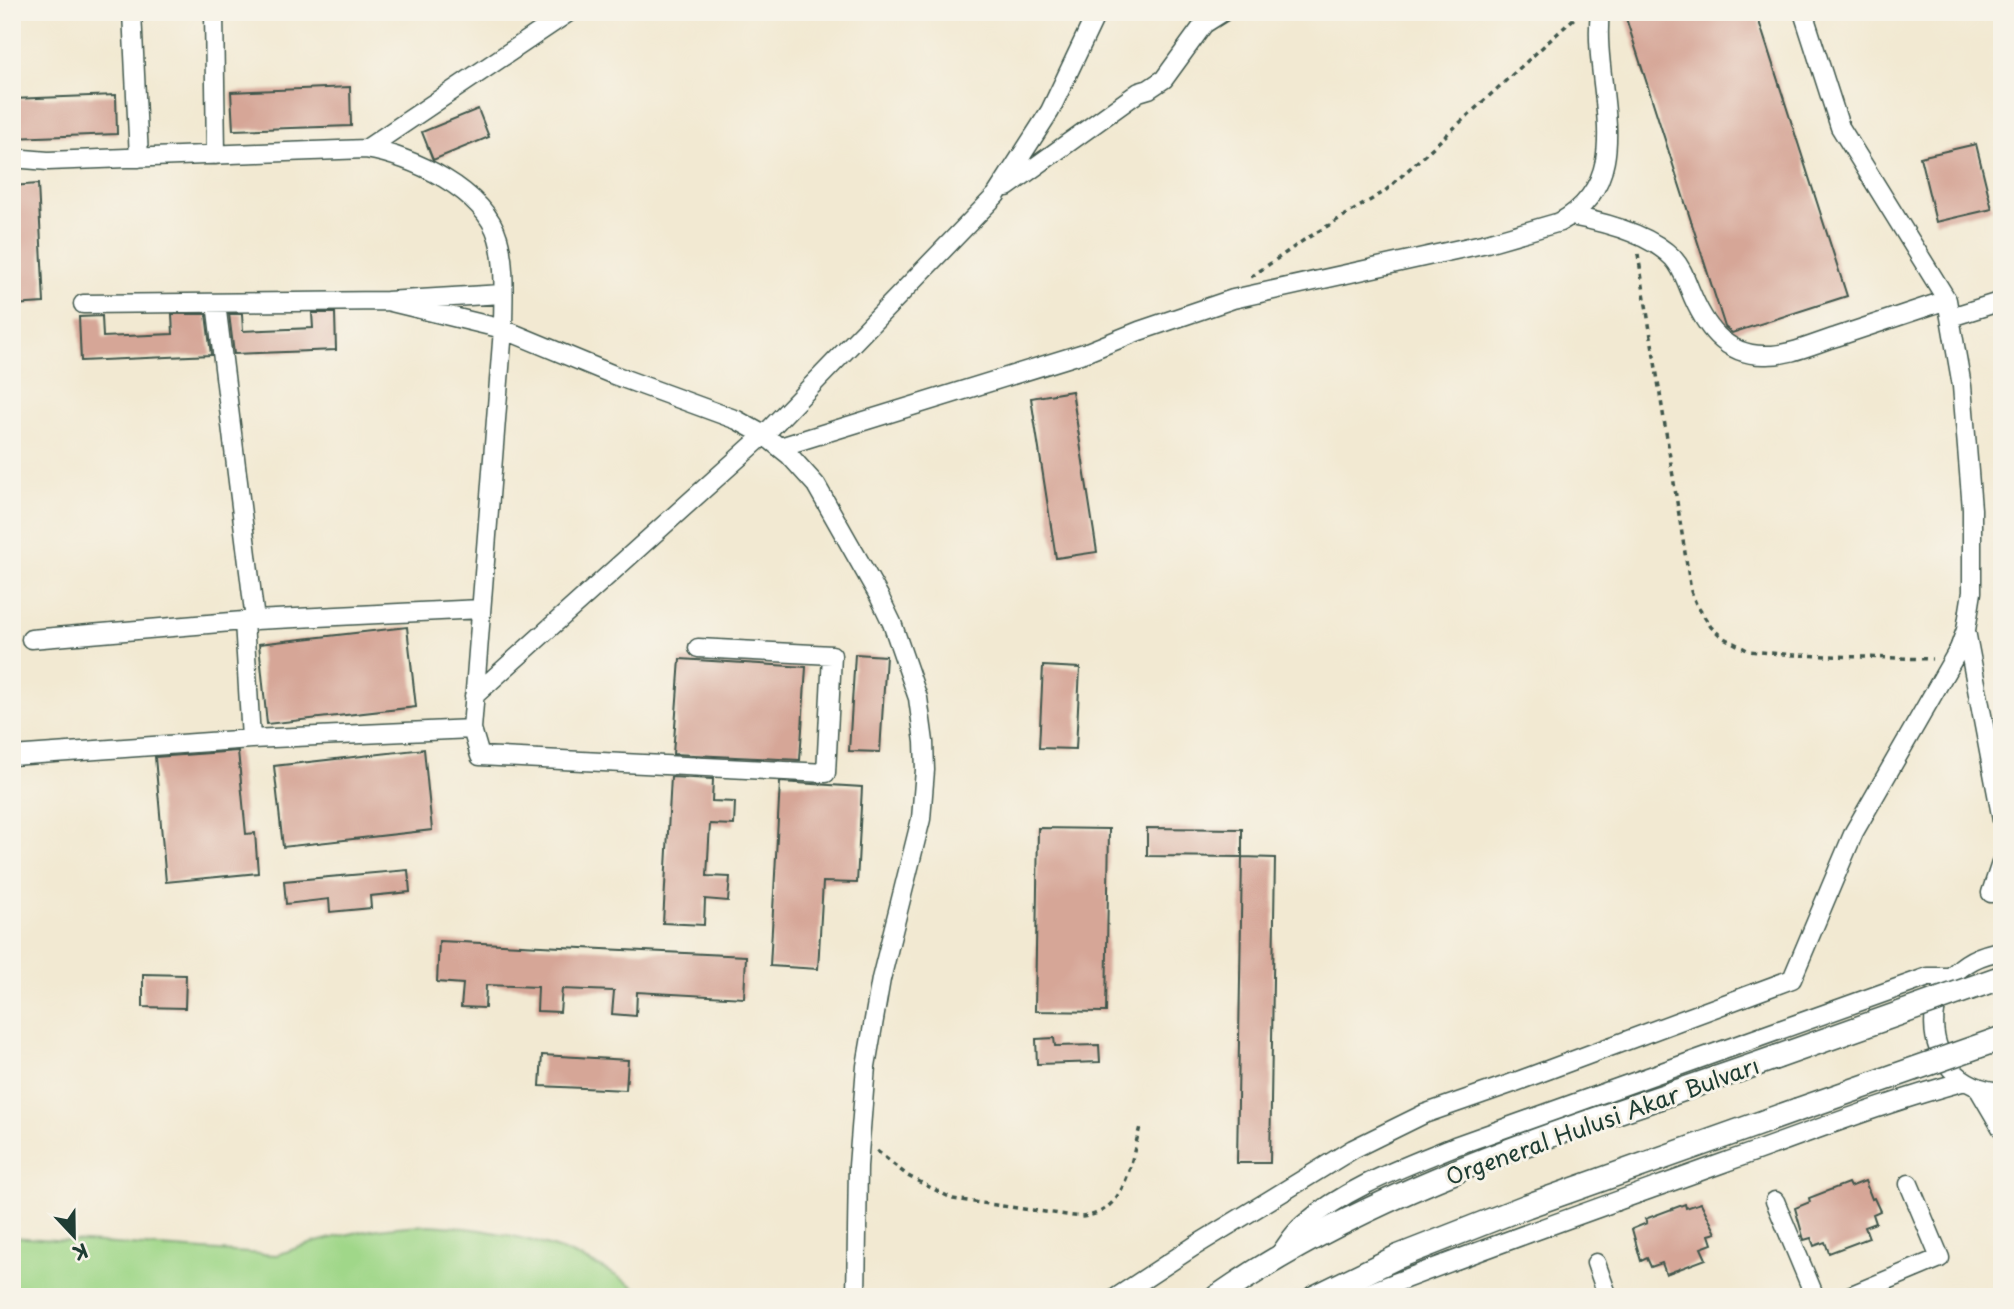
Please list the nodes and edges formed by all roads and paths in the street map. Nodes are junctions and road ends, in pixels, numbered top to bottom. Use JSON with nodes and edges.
{"nodes":[{"id":1,"x":132,"y":12,"type":"edge"},
{"id":2,"x":214,"y":12,"type":"edge"},
{"id":3,"x":569,"y":12,"type":"edge"},
{"id":4,"x":1097,"y":12,"type":"edge"},
{"id":5,"x":1223,"y":12,"type":"edge"},
{"id":6,"x":1581,"y":12,"type":"edge"},
{"id":7,"x":1600,"y":12,"type":"edge"},
{"id":8,"x":1803,"y":12,"type":"edge"},
{"id":9,"x":366,"y":149,"type":"junction"},
{"id":10,"x":216,"y":155,"type":"junction"},
{"id":11,"x":12,"y":158,"type":"edge"},
{"id":12,"x":139,"y":158,"type":"junction"},
{"id":13,"x":996,"y":195,"type":"junction"},
{"id":14,"x":1571,"y":216,"type":"junction"},
{"id":15,"x":1635,"y":234,"type":"junction"},
{"id":16,"x":1250,"y":278,"type":"dead end"},
{"id":17,"x":502,"y":294,"type":"junction"},
{"id":18,"x":387,"y":301,"type":"junction"},
{"id":19,"x":2002,"y":301,"type":"edge"},
{"id":20,"x":216,"y":303,"type":"junction"},
{"id":21,"x":83,"y":304,"type":"dead end"},
{"id":22,"x":1949,"y":309,"type":"junction"},
{"id":23,"x":503,"y":329,"type":"junction"},
{"id":24,"x":764,"y":435,"type":"junction"},
{"id":25,"x":780,"y":447,"type":"junction"},
{"id":26,"x":481,"y":608,"type":"junction"},
{"id":27,"x":249,"y":621,"type":"junction"},
{"id":28,"x":1966,"y":630,"type":"junction"},
{"id":29,"x":31,"y":639,"type":"dead end"},
{"id":30,"x":698,"y":648,"type":"dead end"},
{"id":31,"x":1953,"y":659,"type":"junction"},
{"id":32,"x":474,"y":696,"type":"junction"},
{"id":33,"x":472,"y":729,"type":"junction"},
{"id":34,"x":251,"y":738,"type":"junction"},
{"id":35,"x":12,"y":756,"type":"edge"},
{"id":36,"x":2002,"y":820,"type":"edge"},
{"id":37,"x":2002,"y":860,"type":"edge"},
{"id":38,"x":1991,"y":893,"type":"dead end"},
{"id":39,"x":2002,"y":951,"type":"edge"},
{"id":40,"x":1951,"y":977,"type":"junction"},
{"id":41,"x":2002,"y":977,"type":"edge"},
{"id":42,"x":2002,"y":1038,"type":"edge"},
{"id":43,"x":1971,"y":1084,"type":"junction"},
{"id":44,"x":2002,"y":1092,"type":"edge"},
{"id":45,"x":1140,"y":1127,"type":"dead end"},
{"id":46,"x":2002,"y":1129,"type":"edge"},
{"id":47,"x":859,"y":1137,"type":"junction"},
{"id":48,"x":1909,"y":1184,"type":"dead end"},
{"id":49,"x":1774,"y":1201,"type":"dead end"},
{"id":50,"x":1278,"y":1257,"type":"junction"},
{"id":51,"x":1596,"y":1263,"type":"dead end"},
{"id":52,"x":1811,"y":1296,"type":"edge"},
{"id":53,"x":856,"y":1297,"type":"edge"},
{"id":54,"x":1117,"y":1297,"type":"edge"},
{"id":55,"x":1217,"y":1297,"type":"edge"},
{"id":56,"x":1315,"y":1297,"type":"edge"},
{"id":57,"x":1358,"y":1297,"type":"edge"},
{"id":58,"x":1608,"y":1297,"type":"edge"},
{"id":59,"x":1847,"y":1297,"type":"edge"}],
"edges":[{"from":1,"to":12,"type":"street"},
{"from":2,"to":10,"type":"street"},
{"from":3,"to":9,"type":"street"},
{"from":4,"to":13,"type":"street"},
{"from":5,"to":13,"type":"street"},
{"from":6,"to":16,"type":"path"},
{"from":7,"to":14,"type":"street"},
{"from":8,"to":22,"type":"street"},
{"from":9,"to":10,"type":"street"},
{"from":9,"to":17,"type":"street"},
{"from":10,"to":12,"type":"street"},
{"from":11,"to":12,"type":"street"},
{"from":13,"to":24,"type":"street"},
{"from":14,"to":15,"type":"street"},
{"from":14,"to":25,"type":"street"},
{"from":15,"to":22,"type":"street"},
{"from":15,"to":31,"type":"path"},
{"from":17,"to":18,"type":"street"},
{"from":17,"to":23,"type":"street"},
{"from":18,"to":20,"type":"street"},
{"from":18,"to":23,"type":"street"},
{"from":19,"to":22,"type":"street"},
{"from":20,"to":21,"type":"street"},
{"from":20,"to":27,"type":"street"},
{"from":22,"to":28,"type":"street"},
{"from":23,"to":24,"type":"street"},
{"from":23,"to":26,"type":"street"},
{"from":24,"to":25,"type":"street"},
{"from":24,"to":32,"type":"street"},
{"from":25,"to":47,"type":"street"},
{"from":26,"to":27,"type":"street"},
{"from":26,"to":32,"type":"street"},
{"from":27,"to":29,"type":"street"},
{"from":27,"to":34,"type":"street"},
{"from":28,"to":31,"type":"street"},
{"from":28,"to":36,"type":"street"},
{"from":30,"to":33,"type":"street"},
{"from":31,"to":54,"type":"street"},
{"from":32,"to":33,"type":"street"},
{"from":33,"to":34,"type":"street"},
{"from":34,"to":35,"type":"street"},
{"from":37,"to":38,"type":"street"},
{"from":39,"to":40,"type":"street"},
{"from":40,"to":43,"type":"street"},
{"from":40,"to":50,"type":"street"},
{"from":41,"to":50,"type":"main road","name":"Orgeneral Hulusi Akar Bulvarı","bridge":true},
{"from":42,"to":56,"type":"main road","bridge":true},
{"from":43,"to":44,"type":"street"},
{"from":43,"to":46,"type":"street"},
{"from":43,"to":57,"type":"street"},
{"from":45,"to":47,"type":"path"},
{"from":47,"to":53,"type":"street"},
{"from":48,"to":59,"type":"street"},
{"from":49,"to":52,"type":"street"},
{"from":50,"to":55,"type":"main road","name":"Orgeneral Hulusi Akar Bulvarı"},
{"from":51,"to":58,"type":"street"}]}
